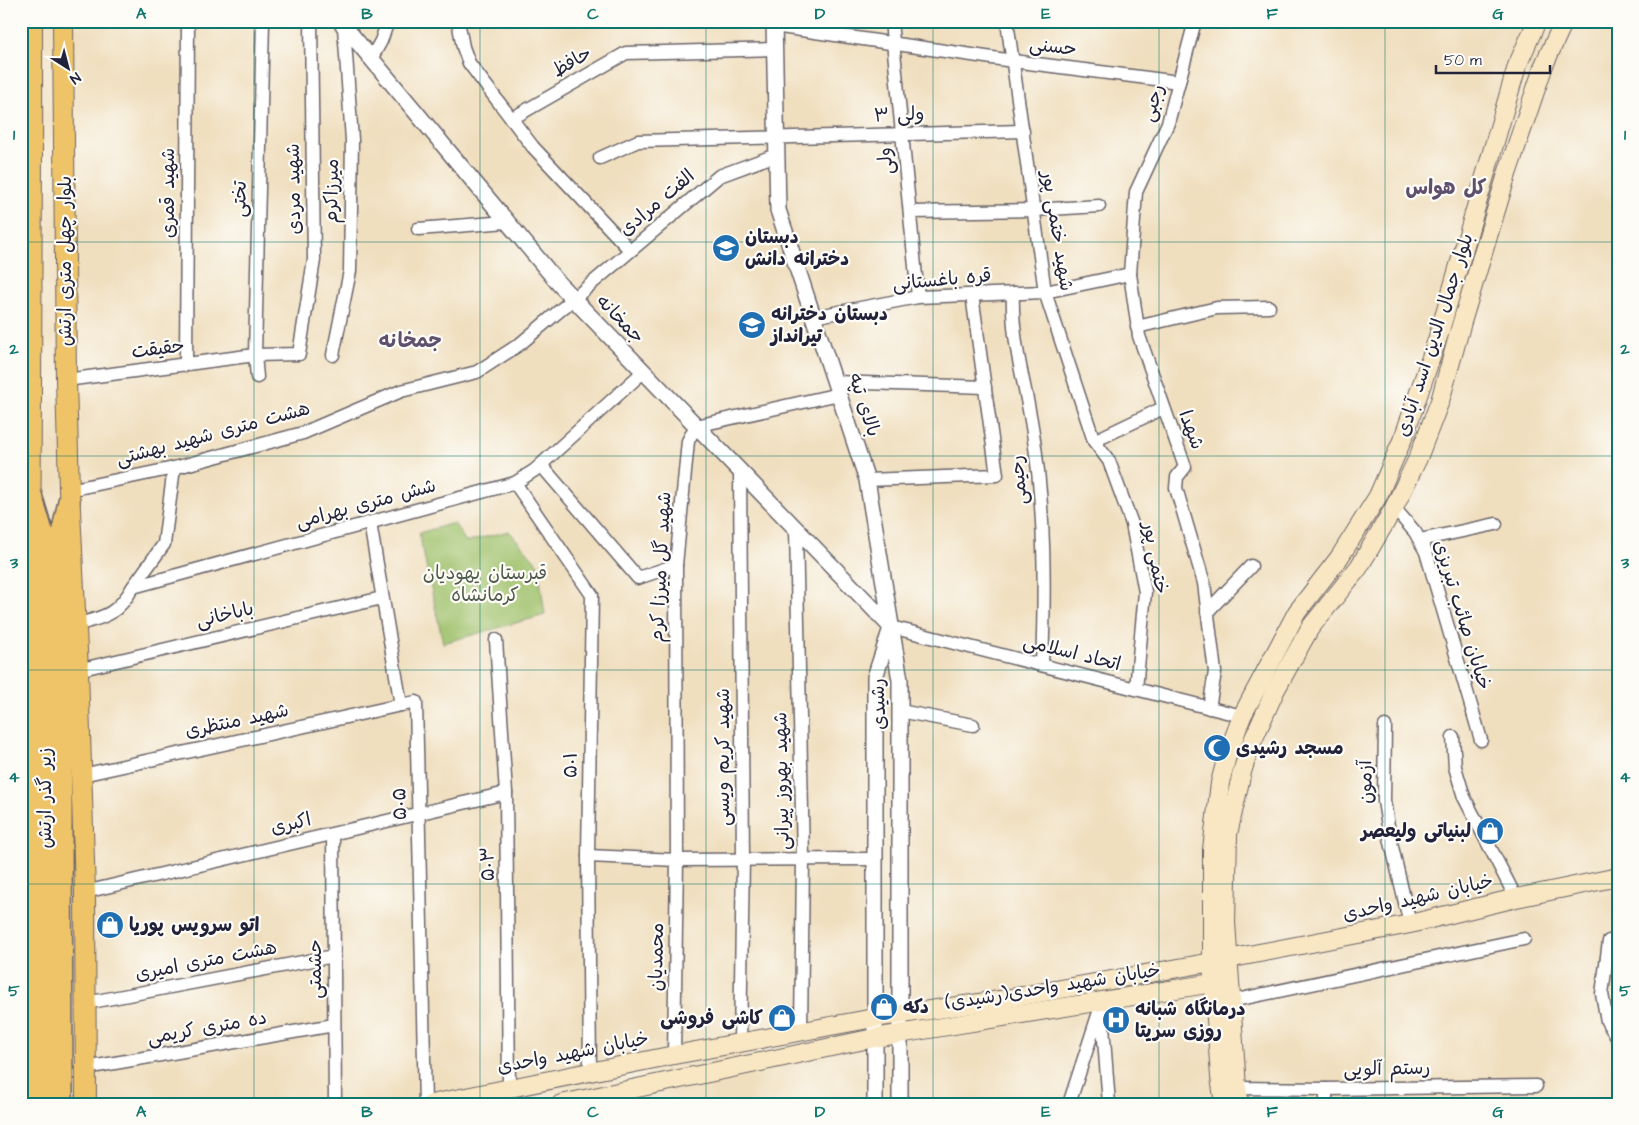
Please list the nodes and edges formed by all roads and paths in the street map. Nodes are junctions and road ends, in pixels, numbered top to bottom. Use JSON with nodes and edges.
{"nodes":[{"id":1,"x":32,"y":21,"type":"edge"},
{"id":2,"x":63,"y":21,"type":"edge"},
{"id":3,"x":188,"y":21,"type":"edge"},
{"id":4,"x":263,"y":21,"type":"edge"},
{"id":5,"x":311,"y":21,"type":"edge"},
{"id":6,"x":388,"y":21,"type":"edge"},
{"id":7,"x":458,"y":21,"type":"edge"},
{"id":8,"x":891,"y":21,"type":"edge"},
{"id":9,"x":1007,"y":21,"type":"edge"},
{"id":10,"x":1195,"y":21,"type":"edge"},
{"id":11,"x":1536,"y":21,"type":"edge"},
{"id":12,"x":1564,"y":21,"type":"edge"},
{"id":13,"x":342,"y":24,"type":"edge"},
{"id":14,"x":774,"y":24,"type":"edge"},
{"id":15,"x":893,"y":44,"type":"junction"},
{"id":16,"x":775,"y":49,"type":"junction"},
{"id":17,"x":371,"y":59,"type":"junction"},
{"id":18,"x":1013,"y":61,"type":"junction"},
{"id":19,"x":1179,"y":82,"type":"junction"},
{"id":20,"x":511,"y":119,"type":"junction"},
{"id":21,"x":1023,"y":131,"type":"junction"},
{"id":22,"x":902,"y":134,"type":"junction"},
{"id":23,"x":776,"y":138,"type":"junction"},
{"id":24,"x":776,"y":155,"type":"junction"},
{"id":25,"x":600,"y":158,"type":"dead end"},
{"id":26,"x":1136,"y":192,"type":"joint"},
{"id":27,"x":1099,"y":206,"type":"dead end"},
{"id":28,"x":1034,"y":210,"type":"junction"},
{"id":29,"x":910,"y":212,"type":"junction"},
{"id":30,"x":507,"y":222,"type":"junction"},
{"id":31,"x":418,"y":229,"type":"dead end"},
{"id":32,"x":630,"y":250,"type":"junction"},
{"id":33,"x":1130,"y":274,"type":"junction"},
{"id":34,"x":1045,"y":292,"type":"junction"},
{"id":35,"x":1013,"y":294,"type":"junction"},
{"id":36,"x":972,"y":295,"type":"junction"},
{"id":37,"x":918,"y":297,"type":"junction"},
{"id":38,"x":574,"y":300,"type":"junction"},
{"id":39,"x":1269,"y":307,"type":"dead end"},
{"id":40,"x":813,"y":318,"type":"junction"},
{"id":41,"x":1137,"y":327,"type":"junction"},
{"id":42,"x":300,"y":354,"type":"joint"},
{"id":43,"x":255,"y":355,"type":"junction"},
{"id":44,"x":333,"y":355,"type":"dead end"},
{"id":45,"x":27,"y":359,"type":"edge"},
{"id":46,"x":186,"y":365,"type":"junction"},
{"id":47,"x":643,"y":372,"type":"junction"},
{"id":48,"x":257,"y":377,"type":"dead end"},
{"id":49,"x":66,"y":380,"type":"junction"},
{"id":50,"x":985,"y":387,"type":"junction"},
{"id":51,"x":837,"y":388,"type":"junction"},
{"id":52,"x":1163,"y":408,"type":"junction"},
{"id":53,"x":696,"y":426,"type":"junction"},
{"id":54,"x":1404,"y":436,"type":"junction"},
{"id":55,"x":1094,"y":440,"type":"junction"},
{"id":56,"x":1423,"y":444,"type":"junction"},
{"id":57,"x":541,"y":465,"type":"junction"},
{"id":58,"x":174,"y":468,"type":"junction"},
{"id":59,"x":740,"y":472,"type":"junction"},
{"id":60,"x":867,"y":480,"type":"junction"},
{"id":61,"x":28,"y":482,"type":"edge"},
{"id":62,"x":515,"y":483,"type":"junction"},
{"id":63,"x":69,"y":495,"type":"junction"},
{"id":64,"x":1394,"y":508,"type":"junction"},
{"id":65,"x":370,"y":523,"type":"junction"},
{"id":66,"x":1496,"y":524,"type":"dead end"},
{"id":67,"x":796,"y":529,"type":"junction"},
{"id":68,"x":26,"y":536,"type":"edge"},
{"id":69,"x":1420,"y":540,"type":"junction"},
{"id":70,"x":676,"y":565,"type":"junction"},
{"id":71,"x":1251,"y":566,"type":"dead end"},
{"id":72,"x":133,"y":587,"type":"junction"},
{"id":73,"x":382,"y":598,"type":"junction"},
{"id":74,"x":1208,"y":612,"type":"junction"},
{"id":75,"x":75,"y":625,"type":"junction"},
{"id":76,"x":892,"y":627,"type":"junction"},
{"id":77,"x":496,"y":640,"type":"dead end"},
{"id":78,"x":1042,"y":665,"type":"junction"},
{"id":79,"x":78,"y":670,"type":"junction"},
{"id":80,"x":1136,"y":689,"type":"junction"},
{"id":81,"x":401,"y":705,"type":"junction"},
{"id":82,"x":1209,"y":708,"type":"junction"},
{"id":83,"x":900,"y":711,"type":"junction"},
{"id":84,"x":1242,"y":716,"type":"junction"},
{"id":85,"x":973,"y":725,"type":"dead end"},
{"id":86,"x":1385,"y":726,"type":"dead end"},
{"id":87,"x":1453,"y":737,"type":"dead end"},
{"id":88,"x":1481,"y":740,"type":"dead end"},
{"id":89,"x":82,"y":775,"type":"junction"},
{"id":90,"x":506,"y":793,"type":"junction"},
{"id":91,"x":419,"y":814,"type":"junction"},
{"id":92,"x":333,"y":834,"type":"junction"},
{"id":93,"x":588,"y":856,"type":"junction"},
{"id":94,"x":743,"y":859,"type":"junction"},
{"id":95,"x":803,"y":859,"type":"junction"},
{"id":96,"x":875,"y":859,"type":"junction"},
{"id":97,"x":677,"y":860,"type":"junction"},
{"id":98,"x":24,"y":869,"type":"edge"},
{"id":99,"x":1618,"y":877,"type":"edge"},
{"id":100,"x":85,"y":892,"type":"junction"},
{"id":101,"x":1516,"y":898,"type":"junction"},
{"id":102,"x":1410,"y":924,"type":"junction"},
{"id":103,"x":25,"y":931,"type":"edge"},
{"id":104,"x":1524,"y":939,"type":"dead end"},
{"id":105,"x":1609,"y":941,"type":"dead end"},
{"id":106,"x":334,"y":956,"type":"junction"},
{"id":107,"x":1220,"y":960,"type":"junction"},
{"id":108,"x":1213,"y":983,"type":"junction"},
{"id":109,"x":901,"y":993,"type":"junction"},
{"id":110,"x":24,"y":995,"type":"edge"},
{"id":111,"x":874,"y":995,"type":"junction"},
{"id":112,"x":1231,"y":1001,"type":"junction"},
{"id":113,"x":86,"y":1003,"type":"junction"},
{"id":114,"x":1102,"y":1004,"type":"junction"},
{"id":115,"x":900,"y":1014,"type":"junction"},
{"id":116,"x":874,"y":1018,"type":"junction"},
{"id":117,"x":334,"y":1025,"type":"junction"},
{"id":118,"x":801,"y":1032,"type":"junction"},
{"id":119,"x":900,"y":1034,"type":"junction"},
{"id":120,"x":874,"y":1038,"type":"junction"},
{"id":121,"x":1618,"y":1039,"type":"edge"},
{"id":122,"x":740,"y":1043,"type":"junction"},
{"id":123,"x":674,"y":1055,"type":"junction"},
{"id":124,"x":86,"y":1068,"type":"junction"},
{"id":125,"x":590,"y":1071,"type":"junction"},
{"id":126,"x":900,"y":1074,"type":"junction"},
{"id":127,"x":874,"y":1078,"type":"junction"},
{"id":128,"x":1536,"y":1086,"type":"dead end"},
{"id":129,"x":509,"y":1088,"type":"junction"},
{"id":130,"x":1326,"y":1089,"type":"junction"},
{"id":131,"x":1238,"y":1096,"type":"edge"},
{"id":132,"x":28,"y":1104,"type":"edge"},
{"id":133,"x":46,"y":1104,"type":"edge"},
{"id":134,"x":62,"y":1104,"type":"edge"},
{"id":135,"x":86,"y":1104,"type":"edge"},
{"id":136,"x":335,"y":1104,"type":"edge"},
{"id":137,"x":425,"y":1104,"type":"edge"},
{"id":138,"x":431,"y":1104,"type":"edge"},
{"id":139,"x":561,"y":1104,"type":"edge"},
{"id":140,"x":875,"y":1104,"type":"edge"},
{"id":141,"x":900,"y":1104,"type":"edge"},
{"id":142,"x":1069,"y":1104,"type":"edge"},
{"id":143,"x":1109,"y":1104,"type":"edge"},
{"id":144,"x":1224,"y":1104,"type":"edge"},
{"id":145,"x":1326,"y":1104,"type":"edge"}],
"edges":[{"from":1,"to":45,"type":"main road","name":"بلوار چهل متری ارتش"},
{"from":2,"to":49,"type":"main road","name":"بلوار چهل متری ارتش"},
{"from":3,"to":46,"type":"street","name":"شهید قمری"},
{"from":4,"to":43,"type":"street","name":"تختی"},
{"from":5,"to":42,"type":"street","name":"شهید مردی"},
{"from":6,"to":17,"type":"street"},
{"from":7,"to":20,"type":"street"},
{"from":8,"to":15,"type":"street","name":"ولی"},
{"from":9,"to":18,"type":"street","name":"شهید ختمی پور"},
{"from":10,"to":19,"type":"street","name":"رجبی"},
{"from":11,"to":54,"type":"main road","name":"بلوار جمال الدین اسد آبادی"},
{"from":12,"to":56,"type":"main road","name":"بلوار جمال الدین اسد آبادی"},
{"from":13,"to":17,"type":"street","name":"جمخانه"},
{"from":13,"to":44,"type":"street","name":"میرزاکرم"},
{"from":14,"to":15,"type":"street","name":"حسنی"},
{"from":14,"to":16,"type":"street","name":"بالای تپه"},
{"from":15,"to":18,"type":"street","name":"حسنی"},
{"from":15,"to":22,"type":"street","name":"ولی"},
{"from":16,"to":20,"type":"street","name":"حافظ"},
{"from":16,"to":23,"type":"street","name":"بالای تپه"},
{"from":17,"to":30,"type":"street","name":"جمخانه"},
{"from":18,"to":19,"type":"street","name":"حسنی"},
{"from":18,"to":21,"type":"street","name":"شهید ختمی پور"},
{"from":19,"to":26,"type":"street","name":"رجبی"},
{"from":20,"to":32,"type":"street"},
{"from":21,"to":22,"type":"street","name":"ولی ۳"},
{"from":21,"to":28,"type":"street","name":"شهید ختمی پور"},
{"from":22,"to":23,"type":"street","name":"ولی ۳"},
{"from":22,"to":29,"type":"street","name":"ولی"},
{"from":23,"to":24,"type":"street","name":"بالای تپه"},
{"from":23,"to":25,"type":"street","name":"ولی ۳"},
{"from":24,"to":32,"type":"street","name":"الفت مرادی"},
{"from":24,"to":40,"type":"street","name":"بالای تپه"},
{"from":26,"to":33,"type":"street","name":"شهدا"},
{"from":27,"to":28,"type":"street"},
{"from":28,"to":29,"type":"street"},
{"from":28,"to":34,"type":"street","name":"شهید ختمی پور"},
{"from":29,"to":37,"type":"street","name":"ولی"},
{"from":30,"to":31,"type":"street"},
{"from":30,"to":38,"type":"street","name":"جمخانه"},
{"from":32,"to":38,"type":"street","name":"الفت مرادی"},
{"from":33,"to":34,"type":"street","name":"قره باغستانی"},
{"from":33,"to":41,"type":"street","name":"شهدا"},
{"from":34,"to":35,"type":"street","name":"قره باغستانی"},
{"from":34,"to":55,"type":"street","name":"شهید ختمی پور"},
{"from":35,"to":36,"type":"street","name":"قره باغستانی"},
{"from":35,"to":78,"type":"street","name":"رحیمی"},
{"from":36,"to":37,"type":"street","name":"قره باغستانی"},
{"from":36,"to":50,"type":"street"},
{"from":37,"to":40,"type":"street","name":"قره باغستانی"},
{"from":38,"to":47,"type":"street","name":"جمخانه"},
{"from":38,"to":58,"type":"street","name":"هشت متری شهید بهشتی"},
{"from":39,"to":41,"type":"street"},
{"from":40,"to":51,"type":"street","name":"بالای تپه"},
{"from":41,"to":52,"type":"street","name":"شهدا"},
{"from":42,"to":43,"type":"street","name":"حقیقت"},
{"from":43,"to":46,"type":"street","name":"حقیقت"},
{"from":43,"to":48,"type":"street","name":"تختی"},
{"from":45,"to":61,"type":"main road","name":"بلوار چهل متری ارتش"},
{"from":46,"to":49,"type":"street","name":"حقیقت"},
{"from":47,"to":53,"type":"street","name":"جمخانه"},
{"from":47,"to":57,"type":"street","name":"شش متری بهرامی"},
{"from":49,"to":63,"type":"main road","name":"بلوار چهل متری ارتش"},
{"from":50,"to":51,"type":"street"},
{"from":50,"to":60,"type":"street"},
{"from":51,"to":53,"type":"street"},
{"from":51,"to":60,"type":"street","name":"بالای تپه"},
{"from":52,"to":55,"type":"street"},
{"from":52,"to":74,"type":"street","name":"شهدا"},
{"from":53,"to":59,"type":"street","name":"جمخانه"},
{"from":53,"to":70,"type":"street","name":"شهید گل میرزا کرم"},
{"from":54,"to":56,"type":"main road"},
{"from":54,"to":84,"type":"main road","name":"بلوار جمال الدین اسد آبادی"},
{"from":55,"to":80,"type":"street","name":"ختمی پور"},
{"from":56,"to":64,"type":"main road","name":"بلوار جمال الدین اسد آبادی"},
{"from":57,"to":62,"type":"street","name":"شش متری بهرامی"},
{"from":57,"to":70,"type":"street"},
{"from":58,"to":63,"type":"street","name":"هشت متری شهید بهشتی"},
{"from":58,"to":72,"type":"street"},
{"from":59,"to":67,"type":"street","name":"جمخانه"},
{"from":59,"to":94,"type":"street","name":"شهید کریم ویسی"},
{"from":60,"to":76,"type":"street","name":"بالای تپه"},
{"from":61,"to":68,"type":"main road","name":"بلوار چهل متری ارتش"},
{"from":61,"to":133,"type":"highway","name":"زیر گذر ارتش"},
{"from":62,"to":65,"type":"street","name":"شش متری بهرامی"},
{"from":62,"to":93,"type":"street","name":"۵۰۱"},
{"from":63,"to":75,"type":"main road","name":"بلوار چهل متری ارتش"},
{"from":63,"to":134,"type":"highway","name":"زیر گذر ارتش"},
{"from":64,"to":69,"type":"street","name":"خیابان صائب تبریزی"},
{"from":64,"to":107,"type":"main road","name":"بلوار جمال الدین اسد آبادی"},
{"from":65,"to":72,"type":"street","name":"شش متری بهرامی"},
{"from":65,"to":73,"type":"street"},
{"from":66,"to":69,"type":"street"},
{"from":67,"to":76,"type":"street","name":"جمخانه"},
{"from":67,"to":95,"type":"street","name":"شهید بهروز پیرانی"},
{"from":68,"to":98,"type":"main road","name":"بلوار چهل متری ارتش"},
{"from":69,"to":88,"type":"street","name":"خیابان صائب تبریزی"},
{"from":70,"to":97,"type":"street","name":"شهید گل میرزا کرم"},
{"from":71,"to":74,"type":"street"},
{"from":72,"to":75,"type":"street"},
{"from":73,"to":79,"type":"street","name":"باباخانی"},
{"from":73,"to":81,"type":"street"},
{"from":74,"to":82,"type":"street","name":"شهدا"},
{"from":75,"to":79,"type":"main road","name":"بلوار چهل متری ارتش"},
{"from":76,"to":78,"type":"street","name":"اتحاد اسلامی"},
{"from":76,"to":83,"type":"street","name":"رشیدی"},
{"from":76,"to":96,"type":"street","name":"رشیدی"},
{"from":77,"to":90,"type":"street","name":"۵۰۳"},
{"from":78,"to":80,"type":"street","name":"اتحاد اسلامی"},
{"from":79,"to":89,"type":"main road","name":"بلوار چهل متری ارتش"},
{"from":80,"to":82,"type":"street","name":"اتحاد اسلامی"},
{"from":81,"to":89,"type":"street","name":"شهید منتظری"},
{"from":81,"to":91,"type":"street","name":"۵۰۵"},
{"from":82,"to":84,"type":"street","name":"اتحاد اسلامی"},
{"from":83,"to":85,"type":"street"},
{"from":83,"to":109,"type":"street","name":"رشیدی"},
{"from":84,"to":107,"type":"main road","name":"بلوار جمال الدین اسد آبادی"},
{"from":86,"to":102,"type":"street","name":"آزمون"},
{"from":87,"to":101,"type":"street"},
{"from":89,"to":100,"type":"main road","name":"بلوار چهل متری ارتش"},
{"from":90,"to":91,"type":"street","name":"اکبری"},
{"from":90,"to":129,"type":"street","name":"۵۰۳"},
{"from":91,"to":92,"type":"street","name":"اکبری"},
{"from":91,"to":137,"type":"street","name":"۵۰۵"},
{"from":92,"to":100,"type":"street","name":"اکبری"},
{"from":92,"to":106,"type":"street","name":"حشمتی"},
{"from":93,"to":97,"type":"street"},
{"from":93,"to":125,"type":"street","name":"۵۰۱"},
{"from":94,"to":95,"type":"street"},
{"from":94,"to":97,"type":"street"},
{"from":94,"to":122,"type":"street","name":"شهید کریم ویسی"},
{"from":95,"to":96,"type":"street"},
{"from":95,"to":118,"type":"street","name":"شهید بهروز پیرانی"},
{"from":96,"to":111,"type":"street","name":"رشیدی"},
{"from":97,"to":123,"type":"street","name":"محمدیان"},
{"from":98,"to":103,"type":"main road","name":"بلوار چهل متری ارتش"},
{"from":99,"to":101,"type":"main road","name":"خیابان شهید واحدی"},
{"from":100,"to":113,"type":"main road","name":"بلوار چهل متری ارتش"},
{"from":101,"to":102,"type":"main road","name":"خیابان شهید واحدی"},
{"from":102,"to":107,"type":"main road","name":"خیابان شهید واحدی"},
{"from":103,"to":110,"type":"main road","name":"بلوار چهل متری ارتش"},
{"from":104,"to":112,"type":"street"},
{"from":105,"to":121,"type":"street"},
{"from":106,"to":113,"type":"street","name":"هشت متری امیری"},
{"from":106,"to":117,"type":"street","name":"حشمتی"},
{"from":107,"to":108,"type":"main road","name":"بلوار جمال الدین اسد آبادی"},
{"from":107,"to":112,"type":"main road","name":"بلوار جمال الدین اسد آبادی"},
{"from":107,"to":115,"type":"main road","name":"خیابان شهید واحدی(رشیدی)"},
{"from":108,"to":114,"type":"main road","name":"خیابان شهید واحدی(رشیدی)"},
{"from":108,"to":144,"type":"main road","name":"بلوار جمال الدین اسد آبادی"},
{"from":109,"to":111,"type":"street"},
{"from":109,"to":115,"type":"street","name":"رشیدی"},
{"from":110,"to":132,"type":"main road","name":"بلوار چهل متری ارتش"},
{"from":111,"to":116,"type":"street","name":"رشیدی"},
{"from":112,"to":131,"type":"main road","name":"بلوار جمال الدین اسد آبادی"},
{"from":113,"to":124,"type":"main road","name":"بلوار چهل متری ارتش"},
{"from":114,"to":119,"type":"main road","name":"خیابان شهید واحدی(رشیدی)"},
{"from":114,"to":142,"type":"street"},
{"from":114,"to":143,"type":"street"},
{"from":115,"to":116,"type":"main road","name":"خیابان شهید واحدی"},
{"from":115,"to":119,"type":"street","name":"رشیدی"},
{"from":116,"to":118,"type":"main road","name":"خیابان شهید واحدی"},
{"from":116,"to":120,"type":"street","name":"رشیدی"},
{"from":117,"to":124,"type":"street","name":"ده متری کریمی"},
{"from":117,"to":136,"type":"street","name":"حشمتی"},
{"from":118,"to":122,"type":"main road","name":"خیابان شهید واحدی"},
{"from":119,"to":120,"type":"main road"},
{"from":119,"to":126,"type":"street","name":"رشیدی"},
{"from":120,"to":127,"type":"street","name":"رشیدی"},
{"from":120,"to":139,"type":"main road"},
{"from":122,"to":123,"type":"main road","name":"خیابان شهید واحدی"},
{"from":123,"to":125,"type":"main road","name":"خیابان شهید واحدی"},
{"from":124,"to":135,"type":"main road","name":"بلوار چهل متری ارتش"},
{"from":125,"to":129,"type":"main road","name":"خیابان شهید واحدی"},
{"from":126,"to":127,"type":"street"},
{"from":126,"to":141,"type":"street","name":"رشیدی"},
{"from":127,"to":140,"type":"street","name":"رشیدی"},
{"from":128,"to":130,"type":"street","name":"رستم آلویی"},
{"from":129,"to":138,"type":"main road","name":"خیابان شهید واحدی"},
{"from":130,"to":131,"type":"street","name":"رستم آلویی"},
{"from":130,"to":145,"type":"street"}]}
